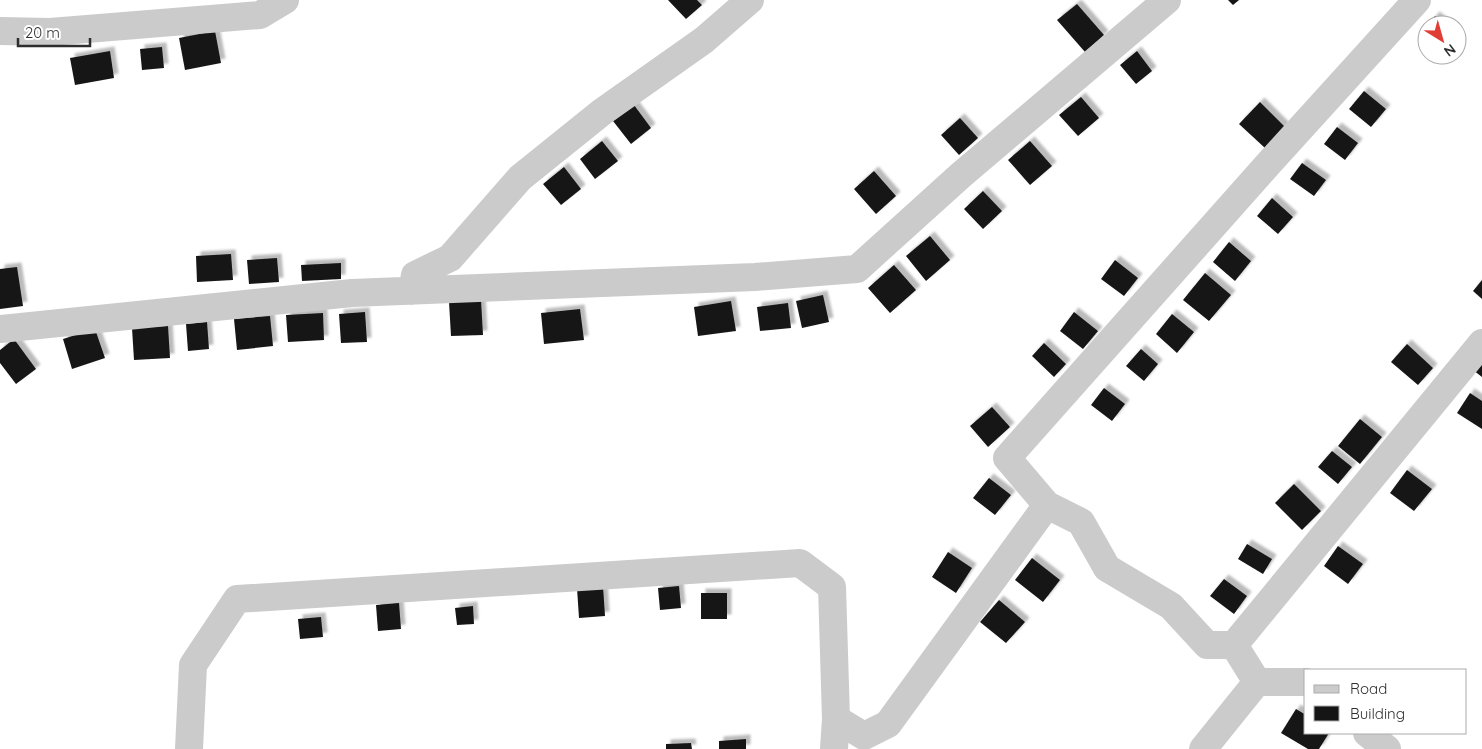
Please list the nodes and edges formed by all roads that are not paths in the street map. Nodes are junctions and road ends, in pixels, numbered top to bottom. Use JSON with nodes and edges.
{"nodes":[{"id":1,"x":285,"y":0,"type":"edge"},
{"id":2,"x":750,"y":0,"type":"edge"},
{"id":3,"x":1167,"y":0,"type":"edge"},
{"id":4,"x":1417,"y":0,"type":"edge"},
{"id":5,"x":0,"y":31,"type":"edge"},
{"id":6,"x":412,"y":291,"type":"junction"},
{"id":7,"x":0,"y":329,"type":"edge"},
{"id":8,"x":1482,"y":343,"type":"edge"},
{"id":9,"x":1047,"y":504,"type":"junction"},
{"id":10,"x":1234,"y":645,"type":"junction"},
{"id":11,"x":1257,"y":682,"type":"junction"},
{"id":12,"x":1304,"y":682,"type":"edge"},
{"id":13,"x":836,"y":719,"type":"junction"},
{"id":14,"x":1368,"y":734,"type":"edge"},
{"id":15,"x":189,"y":749,"type":"edge"},
{"id":16,"x":834,"y":749,"type":"edge"},
{"id":17,"x":1203,"y":749,"type":"edge"},
{"id":18,"x":1387,"y":749,"type":"edge"}],
"edges":[{"from":1,"to":5,"type":"street"},
{"from":2,"to":6,"type":"street"},
{"from":3,"to":6,"type":"street"},
{"from":4,"to":9,"type":"street"},
{"from":6,"to":7,"type":"street"},
{"from":8,"to":10,"type":"street"},
{"from":9,"to":10,"type":"street"},
{"from":9,"to":13,"type":"street"},
{"from":10,"to":11,"type":"street"},
{"from":11,"to":12,"type":"street"},
{"from":11,"to":17,"type":"street"},
{"from":13,"to":15,"type":"street"},
{"from":13,"to":16,"type":"street"},
{"from":14,"to":18,"type":"street"}]}
